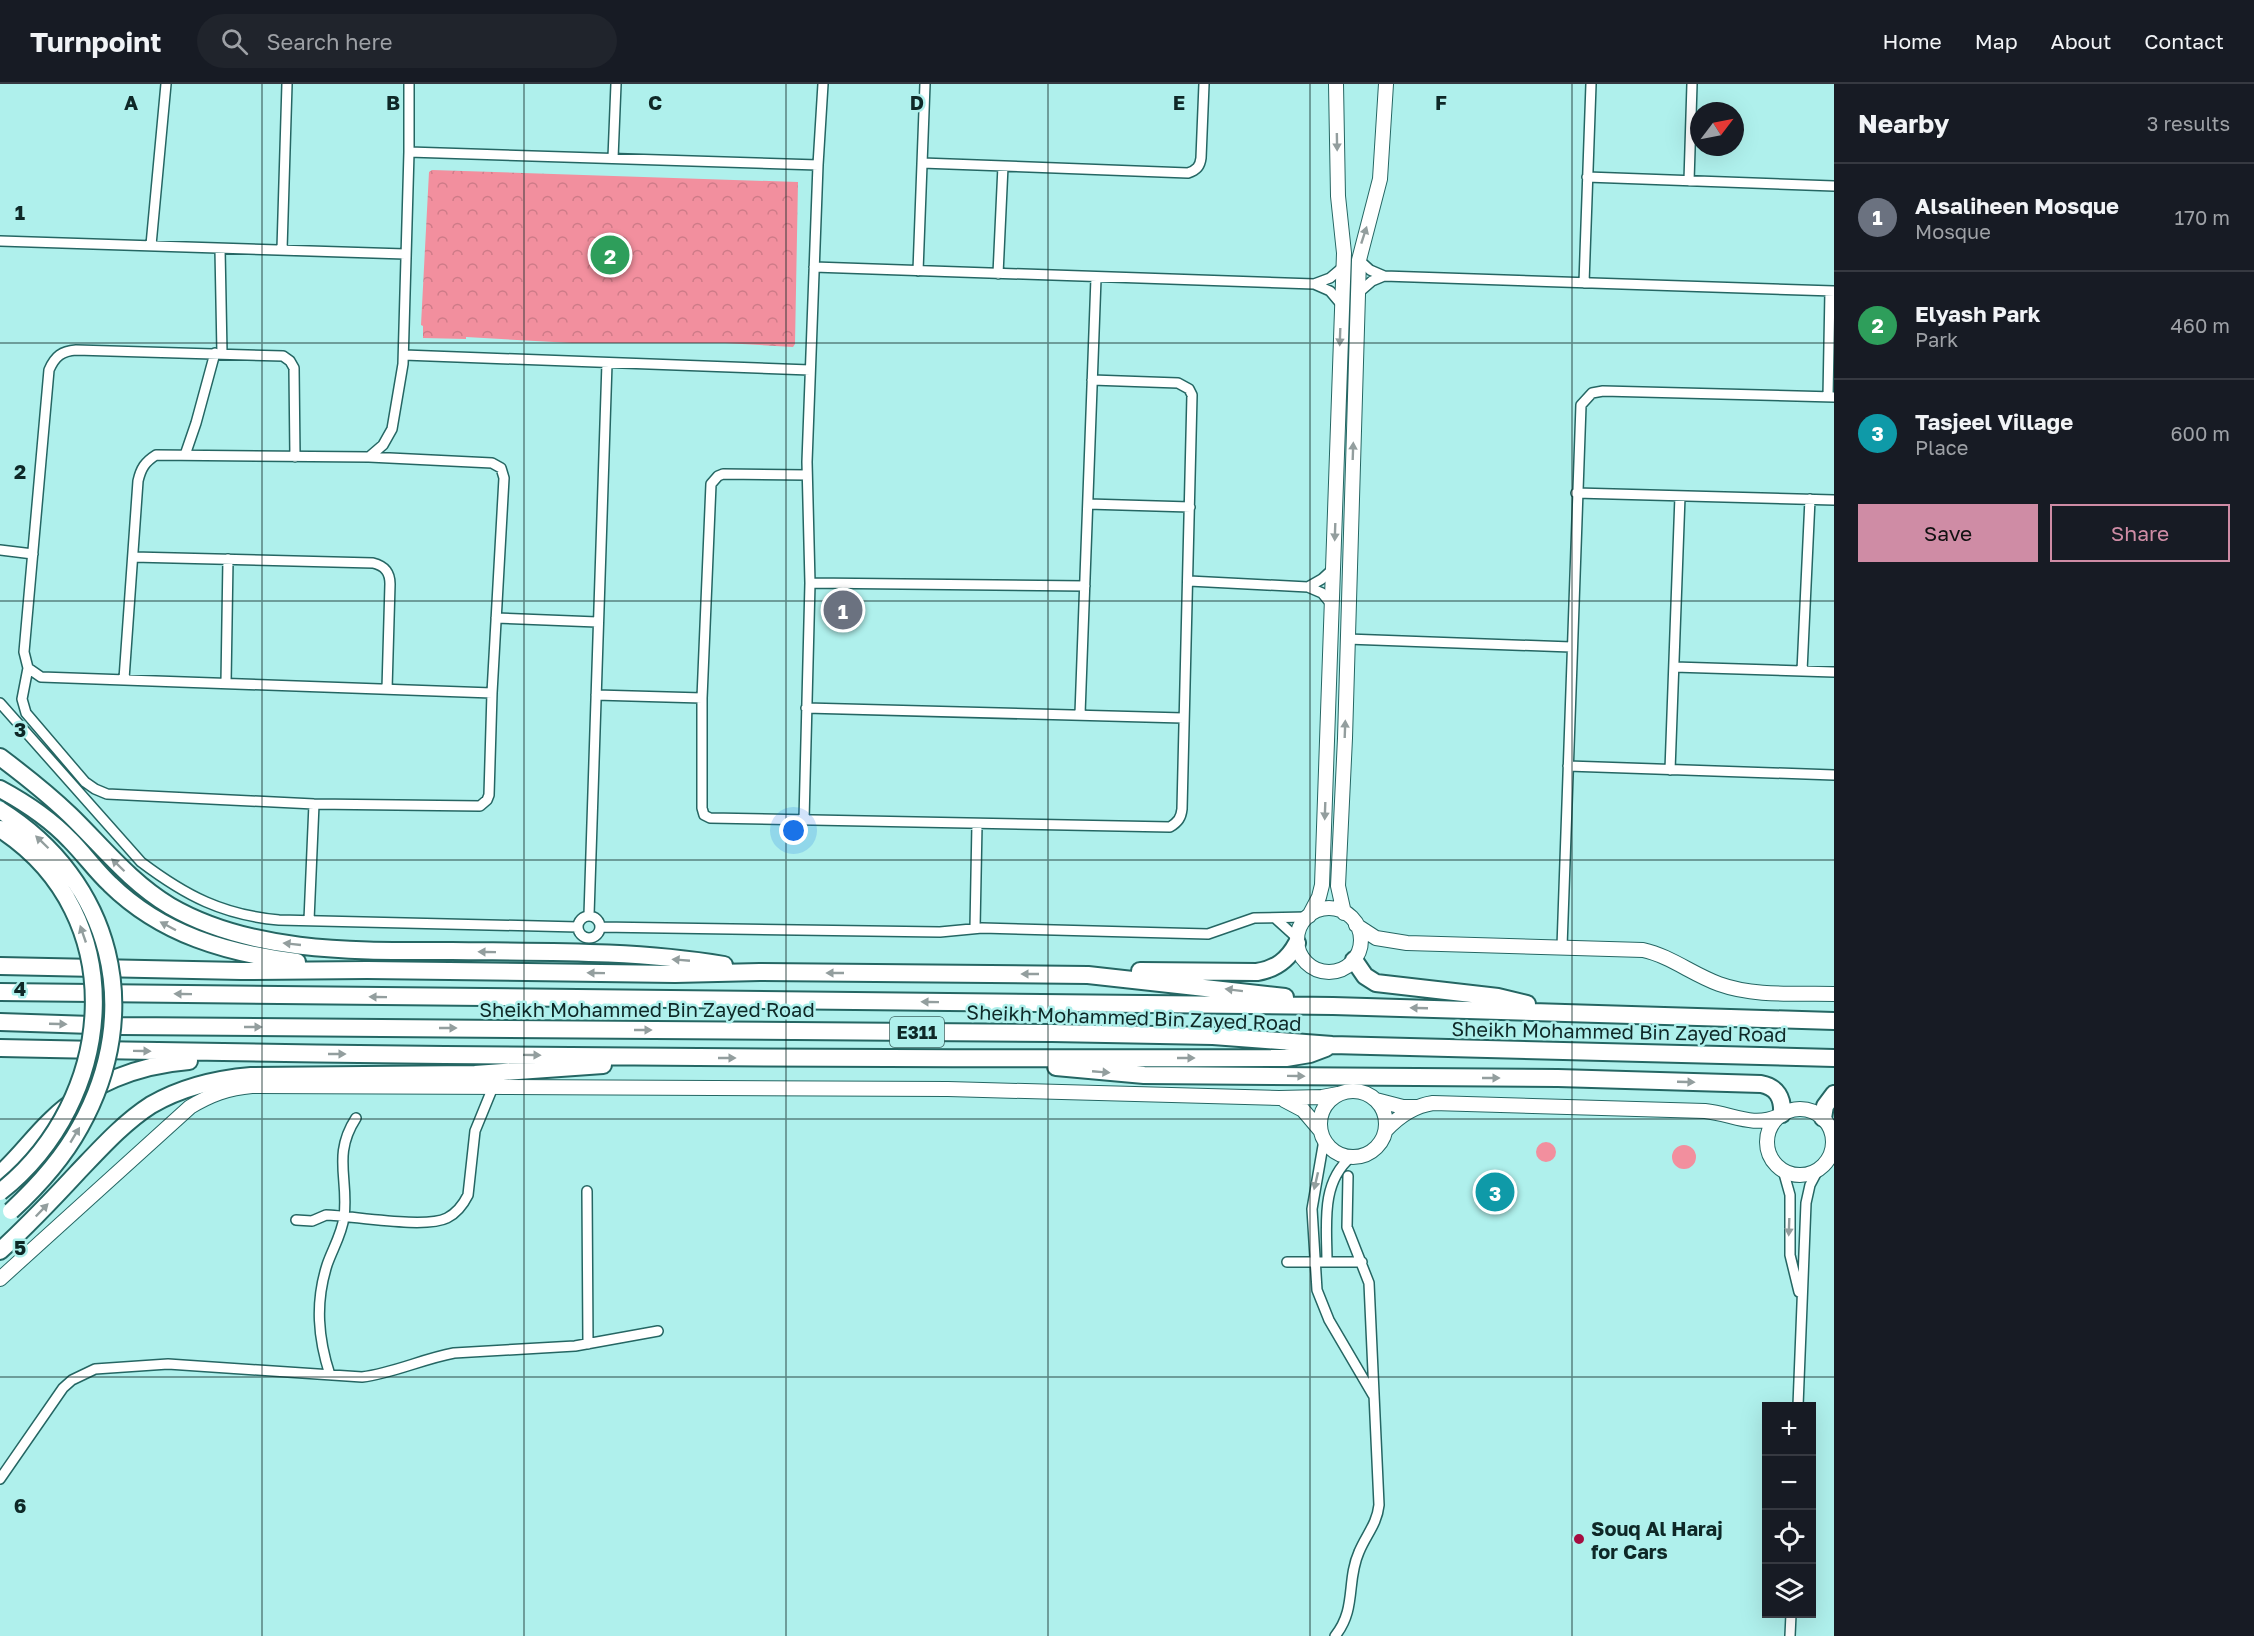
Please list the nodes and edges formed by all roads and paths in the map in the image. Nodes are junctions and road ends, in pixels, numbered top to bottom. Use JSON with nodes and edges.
{"nodes":[{"id":1,"x":166,"y":84,"type":"edge"},
{"id":2,"x":287,"y":84,"type":"edge"},
{"id":3,"x":409,"y":84,"type":"edge"},
{"id":4,"x":616,"y":84,"type":"edge"},
{"id":5,"x":823,"y":84,"type":"edge"},
{"id":6,"x":925,"y":84,"type":"edge"},
{"id":7,"x":1204,"y":84,"type":"edge"},
{"id":8,"x":1336,"y":84,"type":"edge"},
{"id":9,"x":1386,"y":84,"type":"edge"},
{"id":10,"x":1591,"y":84,"type":"edge"},
{"id":11,"x":1692,"y":84,"type":"edge"},
{"id":12,"x":410,"y":152,"type":"junction"},
{"id":13,"x":613,"y":158,"type":"junction"},
{"id":14,"x":922,"y":163,"type":"junction"},
{"id":15,"x":818,"y":165,"type":"junction"},
{"id":16,"x":1003,"y":166,"type":"junction"},
{"id":17,"x":1587,"y":177,"type":"junction"},
{"id":18,"x":1689,"y":181,"type":"junction"},
{"id":19,"x":1834,"y":186,"type":"edge"},
{"id":20,"x":0,"y":241,"type":"edge"},
{"id":21,"x":151,"y":245,"type":"junction"},
{"id":22,"x":220,"y":249,"type":"junction"},
{"id":23,"x":282,"y":249,"type":"junction"},
{"id":24,"x":405,"y":254,"type":"junction"},
{"id":25,"x":1359,"y":260,"type":"junction"},
{"id":26,"x":814,"y":267,"type":"junction"},
{"id":27,"x":1343,"y":267,"type":"junction"},
{"id":28,"x":918,"y":271,"type":"junction"},
{"id":29,"x":998,"y":274,"type":"junction"},
{"id":30,"x":1384,"y":276,"type":"junction"},
{"id":31,"x":1096,"y":278,"type":"junction"},
{"id":32,"x":1584,"y":283,"type":"junction"},
{"id":33,"x":1314,"y":284,"type":"junction"},
{"id":34,"x":1832,"y":291,"type":"edge"},
{"id":35,"x":1357,"y":294,"type":"junction"},
{"id":36,"x":1341,"y":304,"type":"junction"},
{"id":37,"x":218,"y":353,"type":"junction"},
{"id":38,"x":404,"y":355,"type":"junction"},
{"id":39,"x":607,"y":363,"type":"junction"},
{"id":40,"x":810,"y":370,"type":"junction"},
{"id":41,"x":1092,"y":380,"type":"junction"},
{"id":42,"x":1831,"y":397,"type":"edge"},
{"id":43,"x":185,"y":455,"type":"junction"},
{"id":44,"x":295,"y":457,"type":"junction"},
{"id":45,"x":369,"y":457,"type":"junction"},
{"id":46,"x":807,"y":475,"type":"junction"},
{"id":47,"x":1576,"y":493,"type":"junction"},
{"id":48,"x":1680,"y":496,"type":"junction"},
{"id":49,"x":1810,"y":499,"type":"junction"},
{"id":50,"x":1834,"y":500,"type":"edge"},
{"id":51,"x":1088,"y":504,"type":"junction"},
{"id":52,"x":1190,"y":507,"type":"junction"},
{"id":53,"x":0,"y":550,"type":"edge"},
{"id":54,"x":33,"y":554,"type":"junction"},
{"id":55,"x":133,"y":557,"type":"junction"},
{"id":56,"x":228,"y":559,"type":"junction"},
{"id":57,"x":1334,"y":568,"type":"junction"},
{"id":58,"x":1189,"y":581,"type":"junction"},
{"id":59,"x":810,"y":584,"type":"junction"},
{"id":60,"x":1084,"y":586,"type":"junction"},
{"id":61,"x":1308,"y":587,"type":"junction"},
{"id":62,"x":1333,"y":605,"type":"junction"},
{"id":63,"x":496,"y":618,"type":"junction"},
{"id":64,"x":597,"y":622,"type":"junction"},
{"id":65,"x":1347,"y":639,"type":"junction"},
{"id":66,"x":1571,"y":647,"type":"junction"},
{"id":67,"x":28,"y":668,"type":"junction"},
{"id":68,"x":1674,"y":668,"type":"junction"},
{"id":69,"x":1802,"y":671,"type":"junction"},
{"id":70,"x":1834,"y":672,"type":"edge"},
{"id":71,"x":124,"y":680,"type":"junction"},
{"id":72,"x":226,"y":683,"type":"junction"},
{"id":73,"x":387,"y":689,"type":"junction"},
{"id":74,"x":492,"y":693,"type":"junction"},
{"id":75,"x":596,"y":695,"type":"junction"},
{"id":76,"x":702,"y":698,"type":"junction"},
{"id":77,"x":0,"y":703,"type":"edge"},
{"id":78,"x":806,"y":708,"type":"junction"},
{"id":79,"x":1080,"y":714,"type":"junction"},
{"id":80,"x":1183,"y":718,"type":"junction"},
{"id":81,"x":1328,"y":743,"type":"junction"},
{"id":82,"x":0,"y":757,"type":"edge"},
{"id":83,"x":1568,"y":766,"type":"junction"},
{"id":84,"x":1670,"y":770,"type":"junction"},
{"id":85,"x":1343,"y":775,"type":"junction"},
{"id":86,"x":1834,"y":775,"type":"edge"},
{"id":87,"x":0,"y":789,"type":"edge"},
{"id":88,"x":314,"y":804,"type":"junction"},
{"id":89,"x":0,"y":810,"type":"edge"},
{"id":90,"x":804,"y":820,"type":"junction"},
{"id":91,"x":977,"y":824,"type":"junction"},
{"id":92,"x":0,"y":829,"type":"edge"},
{"id":93,"x":1344,"y":913,"type":"junction"},
{"id":94,"x":589,"y":915,"type":"junction"},
{"id":95,"x":1308,"y":916,"type":"junction"},
{"id":96,"x":1274,"y":918,"type":"junction"},
{"id":97,"x":309,"y":920,"type":"junction"},
{"id":98,"x":1356,"y":925,"type":"junction"},
{"id":99,"x":578,"y":927,"type":"junction"},
{"id":100,"x":600,"y":927,"type":"junction"},
{"id":101,"x":975,"y":928,"type":"junction"},
{"id":102,"x":1297,"y":940,"type":"junction"},
{"id":103,"x":1403,"y":942,"type":"junction"},
{"id":104,"x":1562,"y":947,"type":"junction"},
{"id":105,"x":1356,"y":957,"type":"junction"},
{"id":106,"x":0,"y":966,"type":"edge"},
{"id":107,"x":367,"y":970,"type":"junction"},
{"id":108,"x":760,"y":972,"type":"junction"},
{"id":109,"x":1088,"y":975,"type":"junction"},
{"id":110,"x":0,"y":992,"type":"edge"},
{"id":111,"x":1834,"y":994,"type":"edge"},
{"id":112,"x":1334,"y":1006,"type":"junction"},
{"id":113,"x":1548,"y":1012,"type":"junction"},
{"id":114,"x":1834,"y":1021,"type":"edge"},
{"id":115,"x":0,"y":1022,"type":"edge"},
{"id":116,"x":1332,"y":1045,"type":"junction"},
{"id":117,"x":0,"y":1048,"type":"edge"},
{"id":118,"x":302,"y":1054,"type":"junction"},
{"id":119,"x":676,"y":1057,"type":"junction"},
{"id":120,"x":1001,"y":1058,"type":"junction"},
{"id":121,"x":1834,"y":1058,"type":"edge"},
{"id":122,"x":493,"y":1087,"type":"junction"},
{"id":123,"x":1338,"y":1094,"type":"junction"},
{"id":124,"x":1834,"y":1094,"type":"edge"},
{"id":125,"x":1279,"y":1098,"type":"junction"},
{"id":126,"x":1376,"y":1100,"type":"junction"},
{"id":127,"x":1416,"y":1107,"type":"junction"},
{"id":128,"x":1781,"y":1115,"type":"junction"},
{"id":129,"x":356,"y":1118,"type":"dead end"},
{"id":130,"x":1742,"y":1119,"type":"junction"},
{"id":131,"x":1829,"y":1123,"type":"edge"},
{"id":132,"x":1386,"y":1130,"type":"junction"},
{"id":133,"x":1322,"y":1135,"type":"junction"},
{"id":134,"x":1768,"y":1149,"type":"junction"},
{"id":135,"x":1832,"y":1155,"type":"edge"},
{"id":136,"x":1351,"y":1157,"type":"junction"},
{"id":137,"x":1783,"y":1170,"type":"junction"},
{"id":138,"x":1818,"y":1170,"type":"junction"},
{"id":139,"x":0,"y":1174,"type":"edge"},
{"id":140,"x":1348,"y":1176,"type":"dead end"},
{"id":141,"x":587,"y":1191,"type":"dead end"},
{"id":142,"x":0,"y":1192,"type":"edge"},
{"id":143,"x":5,"y":1215,"type":"edge"},
{"id":144,"x":344,"y":1216,"type":"junction"},
{"id":145,"x":296,"y":1220,"type":"dead end"},
{"id":146,"x":0,"y":1251,"type":"edge"},
{"id":147,"x":1287,"y":1262,"type":"dead end"},
{"id":148,"x":1314,"y":1262,"type":"junction"},
{"id":149,"x":1327,"y":1262,"type":"junction"},
{"id":150,"x":1362,"y":1262,"type":"junction"},
{"id":151,"x":0,"y":1279,"type":"edge"},
{"id":152,"x":1801,"y":1316,"type":"junction"},
{"id":153,"x":658,"y":1331,"type":"dead end"},
{"id":154,"x":588,"y":1344,"type":"junction"},
{"id":155,"x":330,"y":1375,"type":"junction"},
{"id":156,"x":1374,"y":1397,"type":"junction"},
{"id":157,"x":1798,"y":1402,"type":"edge"},
{"id":158,"x":0,"y":1479,"type":"edge"},
{"id":159,"x":1791,"y":1618,"type":"edge"},
{"id":160,"x":1335,"y":1636,"type":"edge"},
{"id":161,"x":1790,"y":1636,"type":"edge"}],
"edges":[{"from":1,"to":21,"type":"street"},
{"from":2,"to":23,"type":"street"},
{"from":3,"to":12,"type":"street"},
{"from":4,"to":13,"type":"street"},
{"from":5,"to":15,"type":"street"},
{"from":6,"to":14,"type":"street"},
{"from":7,"to":16,"type":"street"},
{"from":8,"to":27,"type":"main road","one_way":true},
{"from":25,"to":9,"type":"main road","one_way":true},
{"from":10,"to":17,"type":"street"},
{"from":11,"to":18,"type":"street"},
{"from":12,"to":13,"type":"street"},
{"from":12,"to":24,"type":"street"},
{"from":13,"to":15,"type":"street"},
{"from":14,"to":16,"type":"street"},
{"from":14,"to":28,"type":"street"},
{"from":15,"to":26,"type":"street"},
{"from":16,"to":29,"type":"street"},
{"from":17,"to":18,"type":"street"},
{"from":17,"to":32,"type":"street"},
{"from":18,"to":19,"type":"street"},
{"from":20,"to":21,"type":"street"},
{"from":21,"to":22,"type":"street"},
{"from":22,"to":23,"type":"street"},
{"from":22,"to":37,"type":"street"},
{"from":23,"to":24,"type":"street"},
{"from":24,"to":38,"type":"street"},
{"from":25,"to":30,"type":"street"},
{"from":25,"to":35,"type":"main road"},
{"from":26,"to":28,"type":"street"},
{"from":26,"to":40,"type":"street"},
{"from":27,"to":33,"type":"street"},
{"from":27,"to":36,"type":"main road"},
{"from":28,"to":29,"type":"street"},
{"from":29,"to":31,"type":"street"},
{"from":30,"to":32,"type":"street"},
{"from":30,"to":35,"type":"street"},
{"from":31,"to":33,"type":"street"},
{"from":31,"to":41,"type":"street"},
{"from":32,"to":34,"type":"street"},
{"from":33,"to":36,"type":"street"},
{"from":34,"to":42,"type":"street"},
{"from":65,"to":35,"type":"main road","one_way":true},
{"from":36,"to":57,"type":"main road","one_way":true},
{"from":37,"to":43,"type":"street"},
{"from":37,"to":44,"type":"street"},
{"from":37,"to":54,"type":"street"},
{"from":38,"to":39,"type":"street"},
{"from":38,"to":45,"type":"street"},
{"from":39,"to":40,"type":"street"},
{"from":39,"to":64,"type":"street"},
{"from":40,"to":46,"type":"street"},
{"from":41,"to":51,"type":"street"},
{"from":41,"to":52,"type":"street"},
{"from":42,"to":47,"type":"street"},
{"from":43,"to":44,"type":"street"},
{"from":43,"to":55,"type":"street"},
{"from":44,"to":45,"type":"street"},
{"from":45,"to":63,"type":"street"},
{"from":46,"to":59,"type":"street"},
{"from":46,"to":76,"type":"street"},
{"from":47,"to":48,"type":"street"},
{"from":47,"to":66,"type":"street"},
{"from":48,"to":49,"type":"street"},
{"from":48,"to":68,"type":"street"},
{"from":49,"to":50,"type":"street"},
{"from":49,"to":69,"type":"street"},
{"from":51,"to":52,"type":"street"},
{"from":51,"to":60,"type":"street"},
{"from":52,"to":58,"type":"street"},
{"from":53,"to":54,"type":"street"},
{"from":54,"to":67,"type":"street"},
{"from":55,"to":56,"type":"street"},
{"from":55,"to":71,"type":"street"},
{"from":56,"to":72,"type":"street"},
{"from":56,"to":73,"type":"street"},
{"from":57,"to":61,"type":"street"},
{"from":57,"to":62,"type":"main road"},
{"from":58,"to":61,"type":"street"},
{"from":58,"to":80,"type":"street"},
{"from":59,"to":60,"type":"street"},
{"from":59,"to":78,"type":"street"},
{"from":60,"to":79,"type":"street"},
{"from":61,"to":62,"type":"street"},
{"from":62,"to":81,"type":"main road"},
{"from":63,"to":64,"type":"street"},
{"from":63,"to":74,"type":"street"},
{"from":64,"to":75,"type":"street"},
{"from":65,"to":66,"type":"street"},
{"from":85,"to":65,"type":"main road","one_way":true},
{"from":66,"to":83,"type":"street"},
{"from":67,"to":71,"type":"street"},
{"from":67,"to":88,"type":"street"},
{"from":68,"to":69,"type":"street"},
{"from":68,"to":84,"type":"street"},
{"from":69,"to":70,"type":"street"},
{"from":71,"to":72,"type":"street"},
{"from":72,"to":73,"type":"street"},
{"from":73,"to":74,"type":"street"},
{"from":74,"to":88,"type":"street"},
{"from":75,"to":76,"type":"street"},
{"from":75,"to":94,"type":"street"},
{"from":76,"to":90,"type":"street"},
{"from":77,"to":97,"type":"street"},
{"from":78,"to":79,"type":"street"},
{"from":78,"to":90,"type":"street"},
{"from":79,"to":80,"type":"street"},
{"from":80,"to":91,"type":"street"},
{"from":81,"to":85,"type":"main road"},
{"from":81,"to":95,"type":"main road","one_way":true},
{"from":108,"to":82,"type":"highway","one_way":true},
{"from":83,"to":84,"type":"street"},
{"from":83,"to":104,"type":"street"},
{"from":84,"to":86,"type":"street"},
{"from":85,"to":93,"type":"main road"},
{"from":107,"to":87,"type":"highway","one_way":true},
{"from":88,"to":97,"type":"street"},
{"from":143,"to":89,"type":"highway","one_way":true,"bridge":true},
{"from":90,"to":91,"type":"street"},
{"from":91,"to":101,"type":"street"},
{"from":142,"to":92,"type":"highway","one_way":true,"bridge":true},
{"from":93,"to":95,"type":"main road"},
{"from":93,"to":98,"type":"main road"},
{"from":94,"to":99,"type":"street"},
{"from":94,"to":100,"type":"street"},
{"from":95,"to":96,"type":"street"},
{"from":95,"to":102,"type":"main road"},
{"from":96,"to":101,"type":"street"},
{"from":96,"to":102,"type":"street"},
{"from":97,"to":99,"type":"street"},
{"from":98,"to":103,"type":"main road"},
{"from":98,"to":105,"type":"main road"},
{"from":99,"to":100,"type":"street"},
{"from":100,"to":101,"type":"street"},
{"from":102,"to":105,"type":"main road"},
{"from":102,"to":109,"type":"highway"},
{"from":103,"to":104,"type":"main road"},
{"from":103,"to":105,"type":"main road"},
{"from":104,"to":111,"type":"main road"},
{"from":105,"to":113,"type":"highway"},
{"from":106,"to":107,"type":"highway"},
{"from":108,"to":107,"type":"highway","one_way":true},
{"from":109,"to":108,"type":"highway","one_way":true},
{"from":112,"to":109,"type":"highway","one_way":true},
{"from":112,"to":110,"type":"highway","name":"Sheikh Mohammed Bin Zayed Road","number":"E311","one_way":true},
{"from":113,"to":112,"type":"highway","name":"Sheikh Mohammed Bin Zayed Road","number":"E311","one_way":true},
{"from":113,"to":114,"type":"highway","name":"Sheikh Mohammed Bin Zayed Road","number":"E311"},
{"from":115,"to":116,"type":"highway","name":"Sheikh Mohammed Bin Zayed Road","number":"E311","one_way":true},
{"from":120,"to":116,"type":"highway","one_way":true},
{"from":116,"to":121,"type":"highway","name":"Sheikh Mohammed Bin Zayed Road","number":"E311"},
{"from":117,"to":118,"type":"highway","one_way":true},
{"from":118,"to":119,"type":"highway","one_way":true},
{"from":118,"to":139,"type":"highway"},
{"from":119,"to":120,"type":"highway","one_way":true},
{"from":146,"to":119,"type":"highway","one_way":true},
{"from":120,"to":128,"type":"highway","one_way":true},
{"from":122,"to":125,"type":"main road"},
{"from":122,"to":144,"type":"street"},
{"from":122,"to":151,"type":"main road"},
{"from":123,"to":125,"type":"main road"},
{"from":123,"to":126,"type":"main road"},
{"from":123,"to":133,"type":"main road"},
{"from":124,"to":131,"type":"highway"},
{"from":125,"to":133,"type":"main road"},
{"from":126,"to":127,"type":"main road"},
{"from":126,"to":132,"type":"main road"},
{"from":127,"to":130,"type":"main road"},
{"from":127,"to":132,"type":"main road"},
{"from":128,"to":130,"type":"main road"},
{"from":128,"to":131,"type":"main road"},
{"from":128,"to":134,"type":"main road"},
{"from":129,"to":144,"type":"street"},
{"from":130,"to":134,"type":"main road"},
{"from":131,"to":135,"type":"main road"},
{"from":132,"to":136,"type":"main road"},
{"from":133,"to":136,"type":"main road"},
{"from":133,"to":148,"type":"street","one_way":true},
{"from":134,"to":137,"type":"main road"},
{"from":135,"to":138,"type":"main road"},
{"from":136,"to":149,"type":"street"},
{"from":137,"to":138,"type":"main road"},
{"from":137,"to":152,"type":"street","one_way":true},
{"from":138,"to":152,"type":"street"},
{"from":140,"to":150,"type":"street"},
{"from":141,"to":154,"type":"street"},
{"from":144,"to":145,"type":"street"},
{"from":144,"to":155,"type":"street"},
{"from":147,"to":148,"type":"street"},
{"from":148,"to":149,"type":"street"},
{"from":148,"to":156,"type":"street"},
{"from":149,"to":150,"type":"street"},
{"from":150,"to":156,"type":"street"},
{"from":152,"to":157,"type":"street"},
{"from":153,"to":154,"type":"street"},
{"from":154,"to":155,"type":"street"},
{"from":155,"to":158,"type":"street"},
{"from":156,"to":160,"type":"street"},
{"from":159,"to":161,"type":"street"}]}
